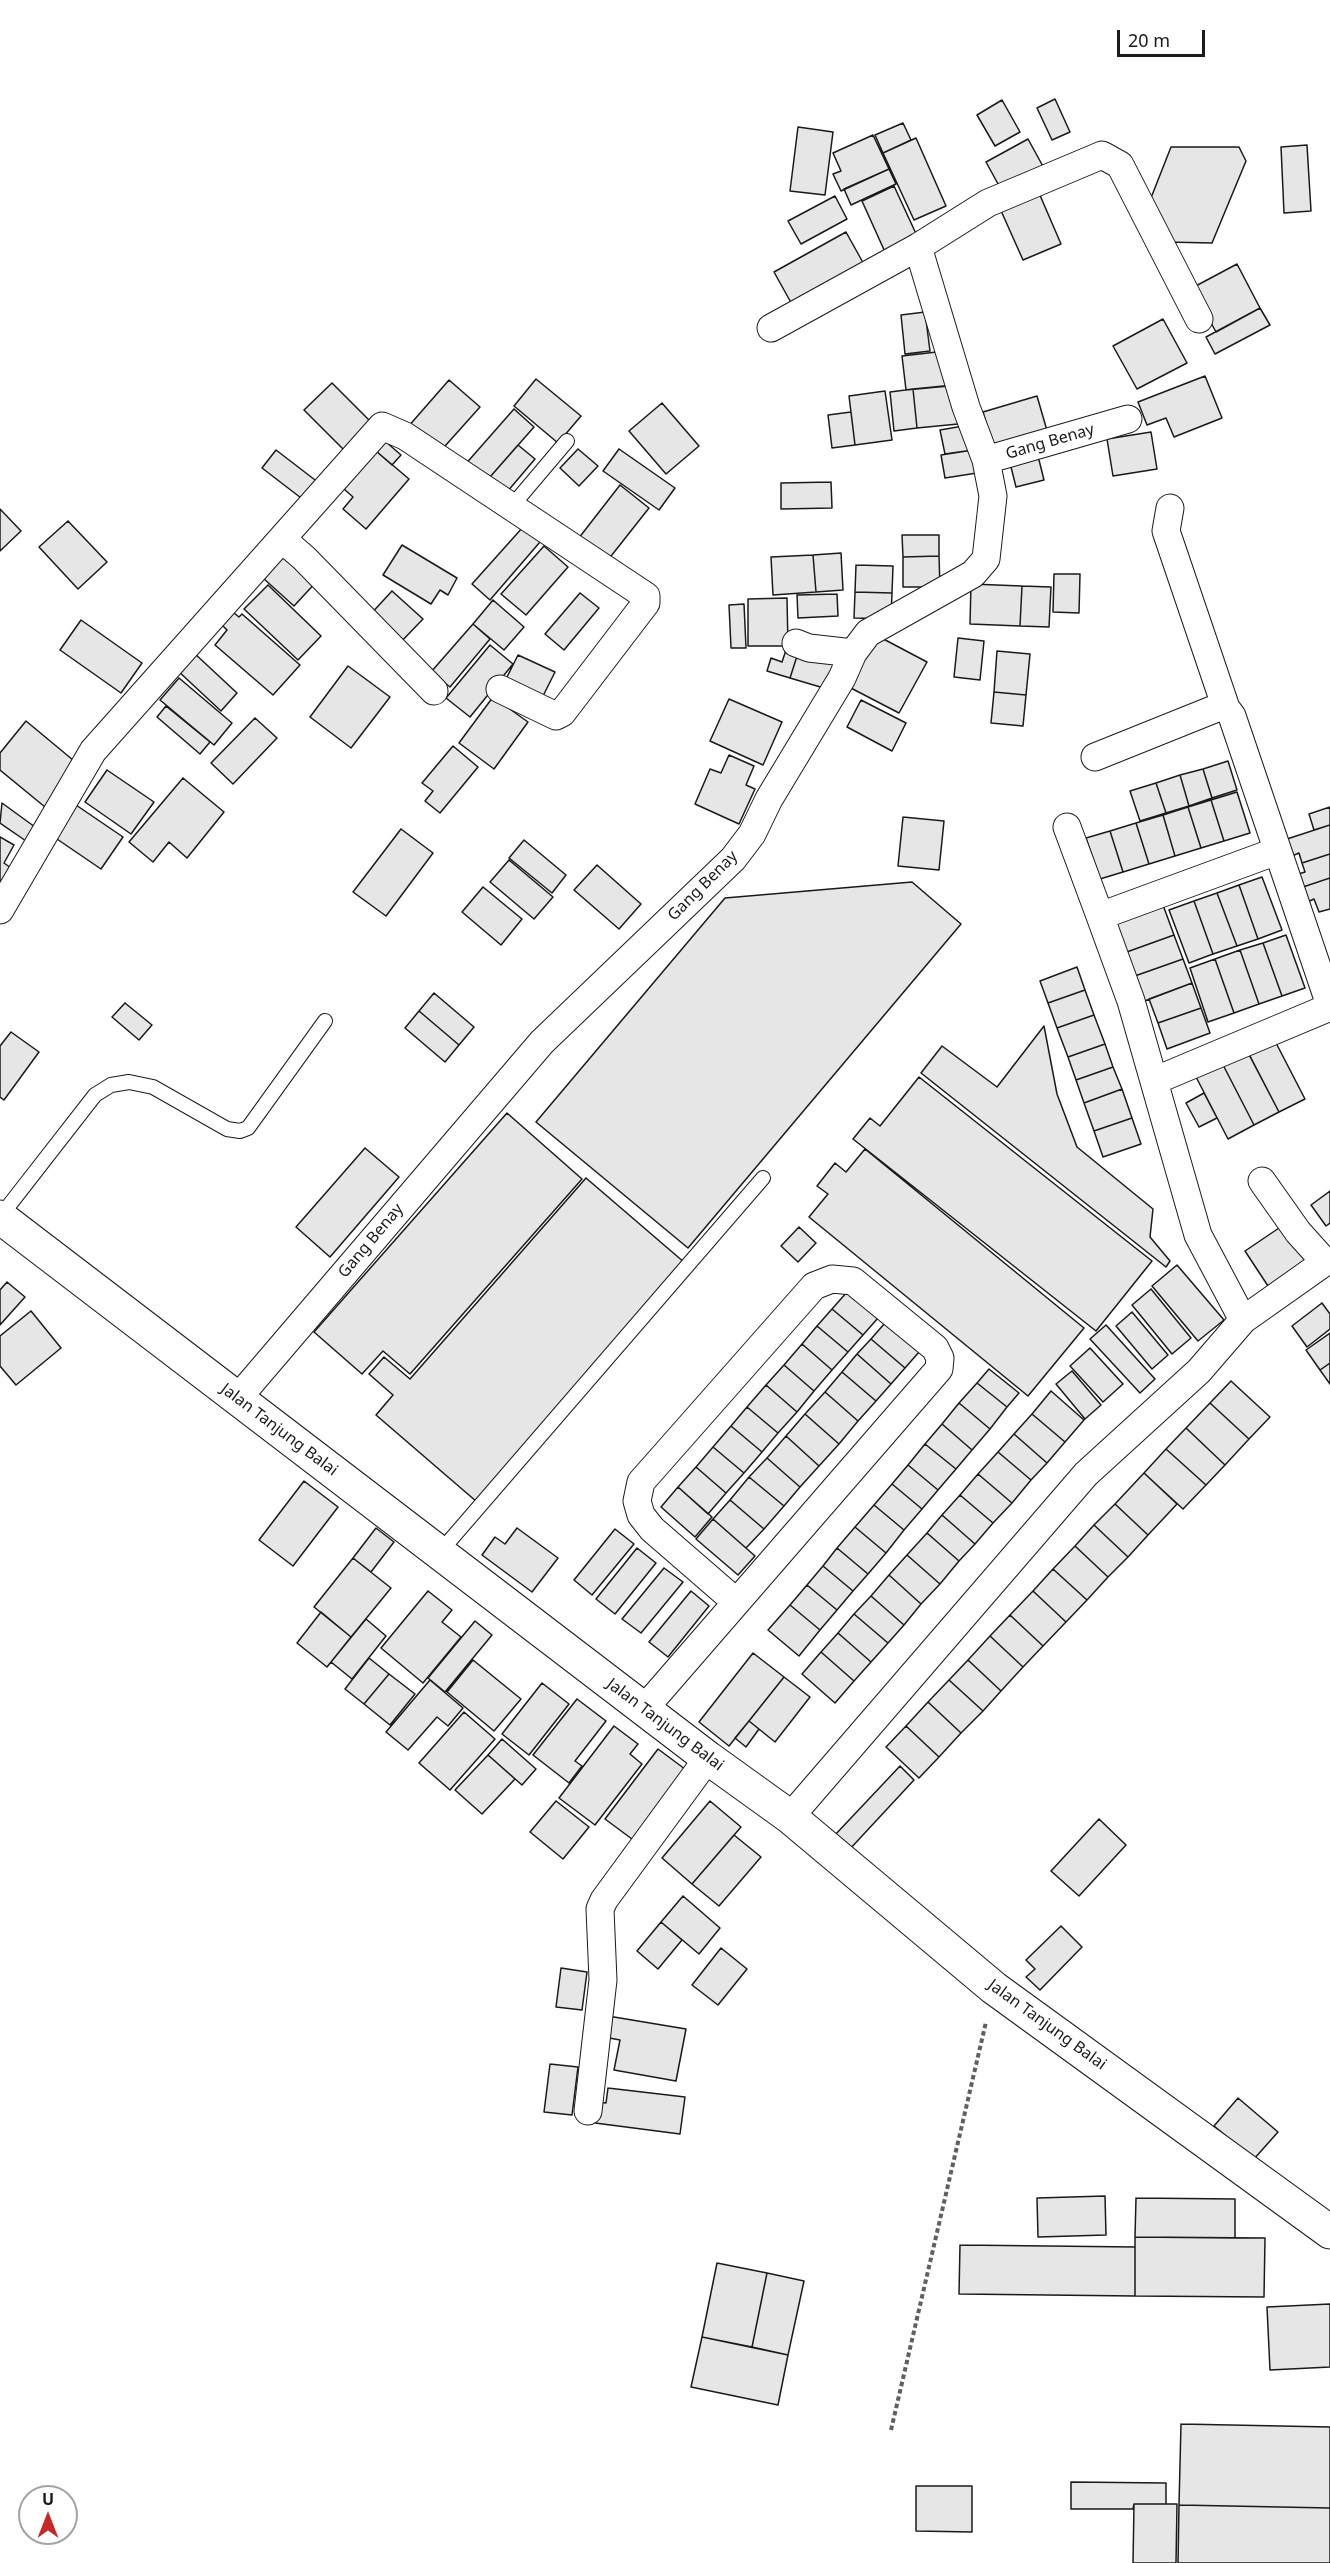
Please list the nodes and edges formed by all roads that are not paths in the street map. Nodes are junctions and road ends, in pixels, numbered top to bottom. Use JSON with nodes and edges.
{"nodes":[{"id":1,"x":918,"y":247,"type":"junction"},
{"id":2,"x":1199,"y":319,"type":"dead end"},
{"id":3,"x":771,"y":328,"type":"dead end"},
{"id":4,"x":1128,"y":419,"type":"dead end"},
{"id":5,"x":567,"y":441,"type":"dead end"},
{"id":6,"x":986,"y":460,"type":"junction"},
{"id":7,"x":512,"y":506,"type":"junction"},
{"id":8,"x":1170,"y":508,"type":"dead end"},
{"id":9,"x":282,"y":539,"type":"junction"},
{"id":10,"x":796,"y":643,"type":"dead end"},
{"id":11,"x":853,"y":653,"type":"junction"},
{"id":12,"x":500,"y":689,"type":"dead end"},
{"id":13,"x":434,"y":691,"type":"dead end"},
{"id":14,"x":1226,"y":708,"type":"junction"},
{"id":15,"x":1095,"y":758,"type":"dead end"},
{"id":16,"x":1067,"y":827,"type":"dead end"},
{"id":17,"x":1277,"y":851,"type":"junction"},
{"id":18,"x":0,"y":910,"type":"edge"},
{"id":19,"x":1100,"y":916,"type":"junction"},
{"id":20,"x":1330,"y":1006,"type":"edge"},
{"id":21,"x":325,"y":1021,"type":"dead end"},
{"id":22,"x":1154,"y":1081,"type":"junction"},
{"id":23,"x":763,"y":1178,"type":"dead end"},
{"id":24,"x":1262,"y":1181,"type":"dead end"},
{"id":25,"x":0,"y":1217,"type":"edge"},
{"id":26,"x":1327,"y":1266,"type":"edge"},
{"id":27,"x":1243,"y":1320,"type":"junction"},
{"id":28,"x":237,"y":1399,"type":"junction"},
{"id":29,"x":440,"y":1552,"type":"junction"},
{"id":30,"x":735,"y":1601,"type":"junction"},
{"id":31,"x":644,"y":1709,"type":"junction"},
{"id":32,"x":708,"y":1758,"type":"junction"},
{"id":33,"x":790,"y":1817,"type":"junction"},
{"id":34,"x":588,"y":2111,"type":"dead end"},
{"id":35,"x":1330,"y":2232,"type":"edge"}],
"edges":[{"from":1,"to":2,"type":"street"},
{"from":1,"to":3,"type":"street"},
{"from":1,"to":6,"type":"street"},
{"from":4,"to":6,"type":"street","name":"Gang Benay"},
{"from":5,"to":7,"type":"lane"},
{"from":6,"to":11,"type":"street","name":"Gang Benay"},
{"from":7,"to":9,"type":"street"},
{"from":7,"to":12,"type":"street"},
{"from":8,"to":14,"type":"street"},
{"from":9,"to":13,"type":"street"},
{"from":9,"to":18,"type":"street"},
{"from":10,"to":11,"type":"street"},
{"from":11,"to":28,"type":"street","name":"Gang Benay"},
{"from":14,"to":15,"type":"street"},
{"from":14,"to":17,"type":"street"},
{"from":16,"to":19,"type":"street"},
{"from":17,"to":19,"type":"street"},
{"from":17,"to":20,"type":"street"},
{"from":19,"to":22,"type":"street"},
{"from":20,"to":22,"type":"street"},
{"from":21,"to":25,"type":"lane"},
{"from":22,"to":27,"type":"street"},
{"from":23,"to":29,"type":"lane"},
{"from":24,"to":26,"type":"street"},
{"from":25,"to":28,"type":"street","name":"Jalan Tanjung Balai"},
{"from":26,"to":27,"type":"street"},
{"from":27,"to":33,"type":"street"},
{"from":28,"to":29,"type":"street","name":"Jalan Tanjung Balai"},
{"from":29,"to":31,"type":"street","name":"Jalan Tanjung Balai"},
{"from":30,"to":30,"type":"street"},
{"from":30,"to":31,"type":"street"},
{"from":31,"to":32,"type":"street","name":"Jalan Tanjung Balai"},
{"from":32,"to":33,"type":"street","name":"Jalan Tanjung Balai"},
{"from":32,"to":34,"type":"street"},
{"from":33,"to":35,"type":"street","name":"Jalan Tanjung Balai"}]}
